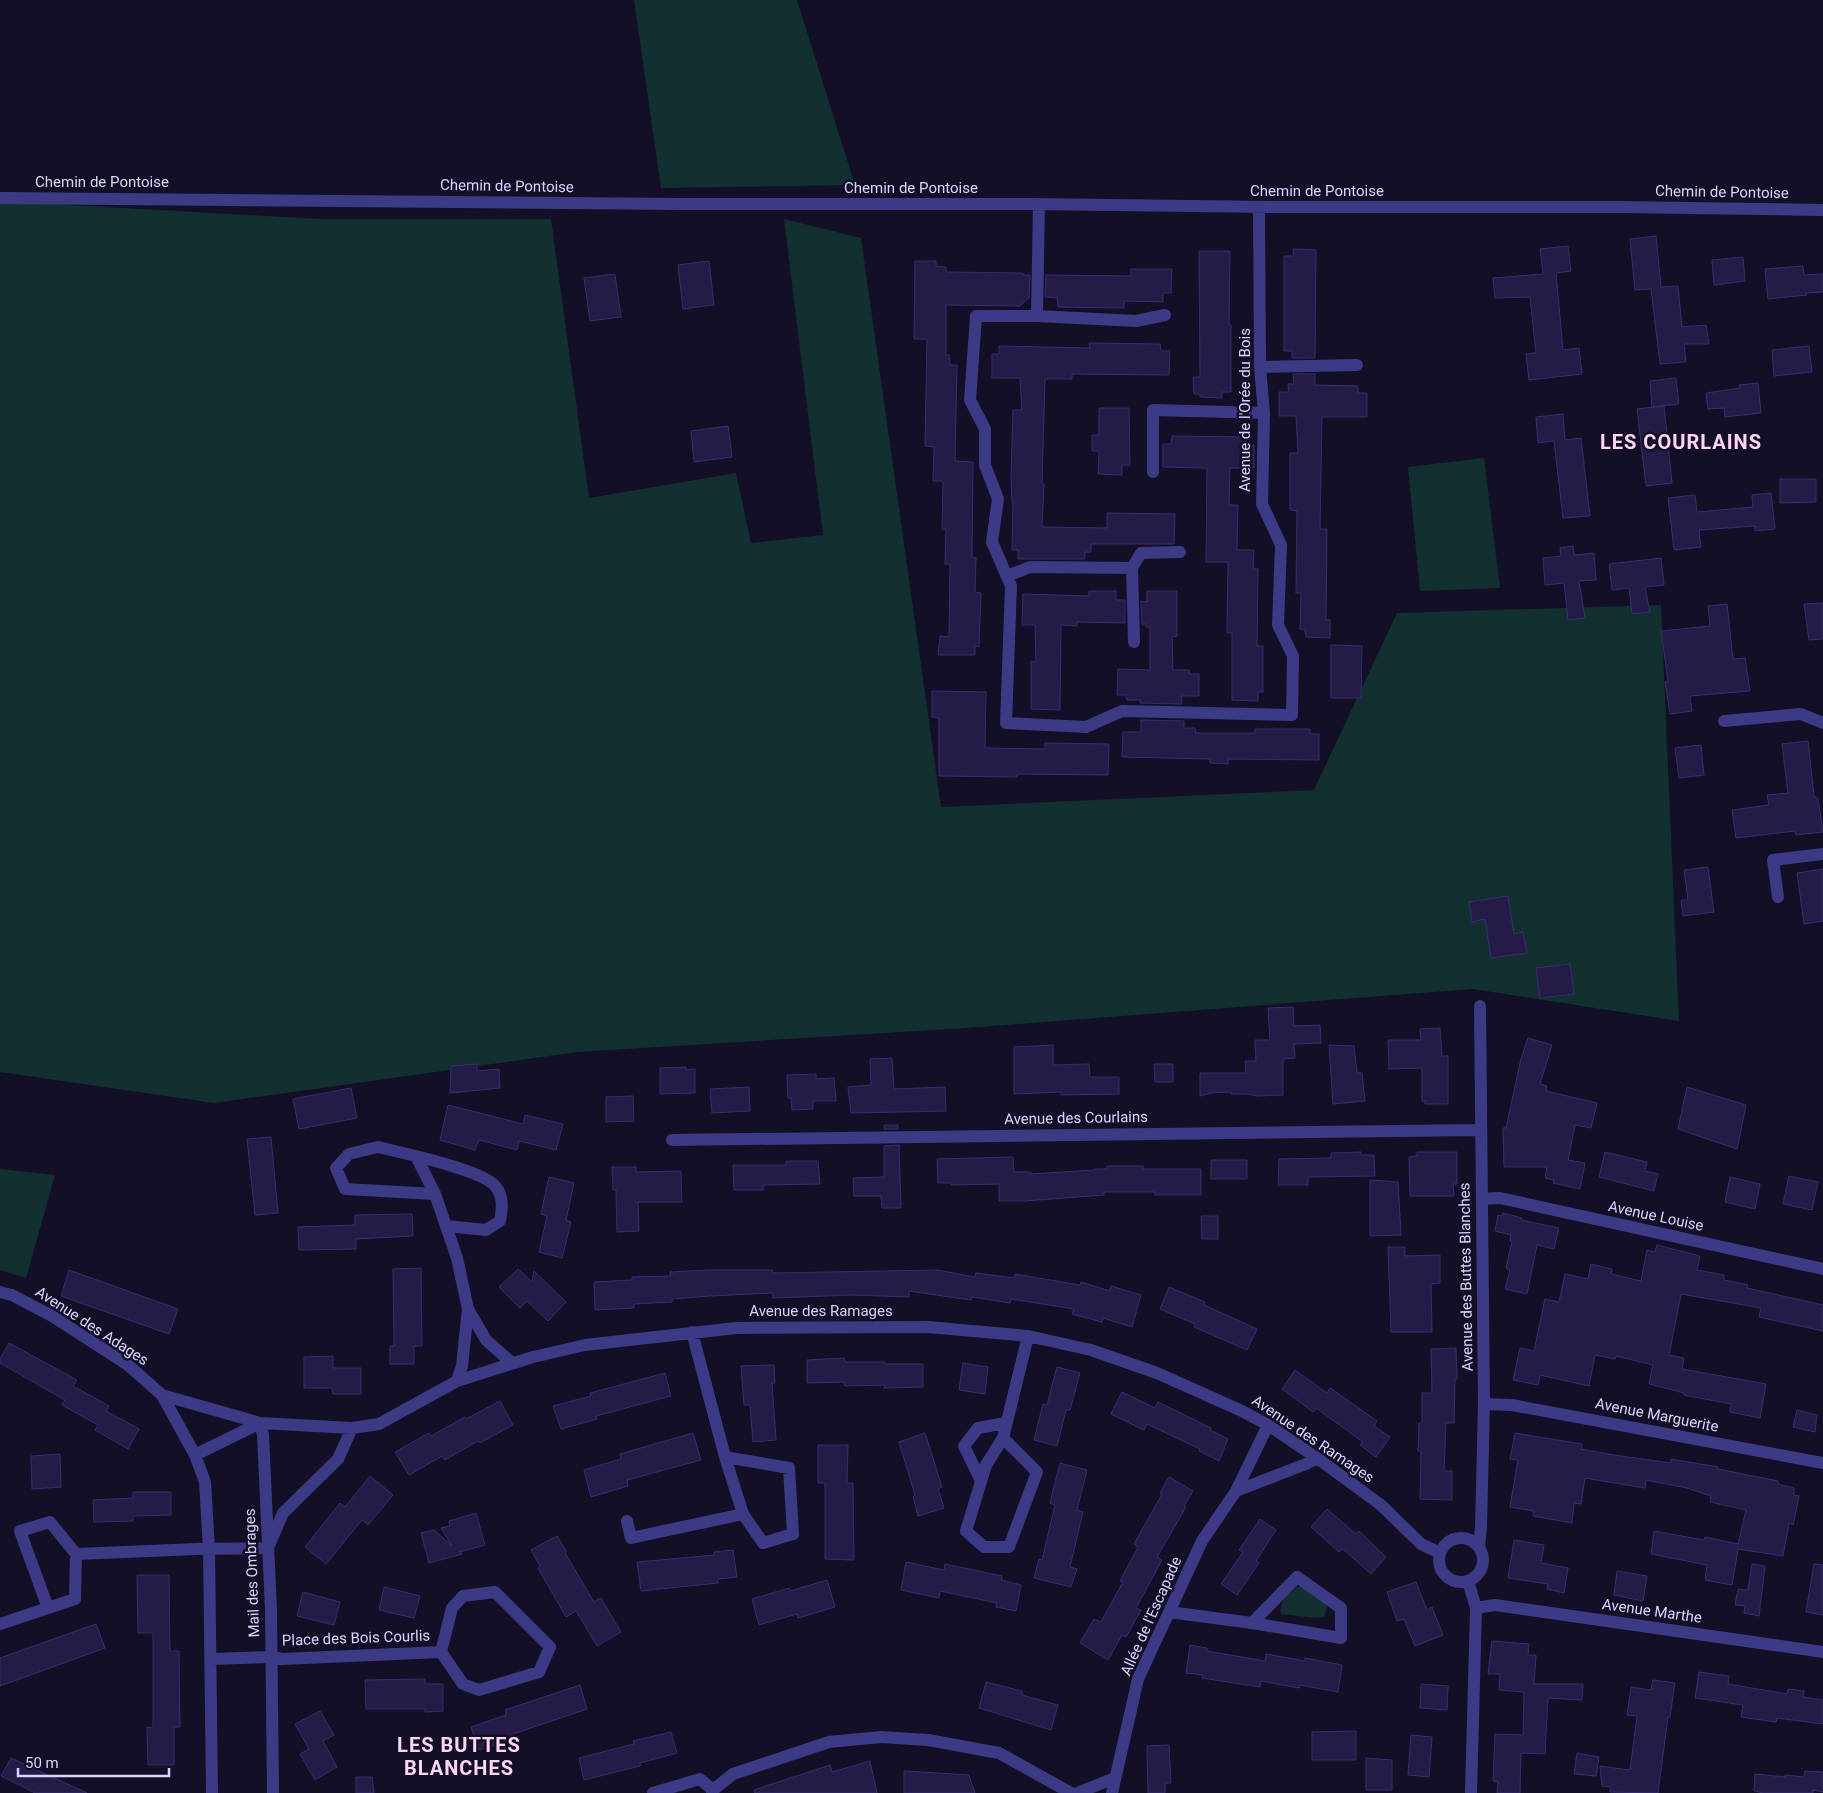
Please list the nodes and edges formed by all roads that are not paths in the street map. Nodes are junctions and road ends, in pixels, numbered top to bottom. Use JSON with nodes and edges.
{"nodes":[{"id":1,"x":0,"y":198,"type":"edge"},
{"id":2,"x":1039,"y":204,"type":"junction"},
{"id":3,"x":1259,"y":207,"type":"junction"},
{"id":4,"x":1823,"y":210,"type":"edge"},
{"id":5,"x":1165,"y":315,"type":"dead end"},
{"id":6,"x":1036,"y":316,"type":"junction"},
{"id":7,"x":1357,"y":365,"type":"dead end"},
{"id":8,"x":1260,"y":367,"type":"junction"},
{"id":9,"x":1264,"y":414,"type":"junction"},
{"id":10,"x":1152,"y":472,"type":"dead end"},
{"id":11,"x":1180,"y":552,"type":"dead end"},
{"id":12,"x":1132,"y":568,"type":"junction"},
{"id":13,"x":1007,"y":576,"type":"junction"},
{"id":14,"x":1134,"y":642,"type":"dead end"},
{"id":15,"x":1724,"y":722,"type":"dead end"},
{"id":16,"x":1823,"y":722,"type":"edge"},
{"id":17,"x":1823,"y":854,"type":"edge"},
{"id":18,"x":1778,"y":897,"type":"dead end"},
{"id":19,"x":1480,"y":1006,"type":"dead end"},
{"id":20,"x":1480,"y":1130,"type":"junction"},
{"id":21,"x":672,"y":1140,"type":"dead end"},
{"id":22,"x":416,"y":1156,"type":"junction"},
{"id":23,"x":435,"y":1194,"type":"junction"},
{"id":24,"x":1482,"y":1199,"type":"junction"},
{"id":25,"x":446,"y":1226,"type":"junction"},
{"id":26,"x":1823,"y":1269,"type":"edge"},
{"id":27,"x":0,"y":1292,"type":"edge"},
{"id":28,"x":468,"y":1309,"type":"junction"},
{"id":29,"x":692,"y":1332,"type":"junction"},
{"id":30,"x":1028,"y":1336,"type":"junction"},
{"id":31,"x":512,"y":1363,"type":"junction"},
{"id":32,"x":457,"y":1381,"type":"junction"},
{"id":33,"x":162,"y":1395,"type":"junction"},
{"id":34,"x":1484,"y":1404,"type":"junction"},
{"id":35,"x":260,"y":1423,"type":"junction"},
{"id":36,"x":1006,"y":1423,"type":"junction"},
{"id":37,"x":1268,"y":1425,"type":"junction"},
{"id":38,"x":352,"y":1428,"type":"junction"},
{"id":39,"x":1003,"y":1438,"type":"junction"},
{"id":40,"x":195,"y":1455,"type":"junction"},
{"id":41,"x":725,"y":1457,"type":"junction"},
{"id":42,"x":1317,"y":1458,"type":"junction"},
{"id":43,"x":1823,"y":1463,"type":"edge"},
{"id":44,"x":981,"y":1482,"type":"junction"},
{"id":45,"x":1236,"y":1491,"type":"junction"},
{"id":46,"x":743,"y":1514,"type":"junction"},
{"id":47,"x":627,"y":1522,"type":"dead end"},
{"id":48,"x":1479,"y":1546,"type":"junction"},
{"id":49,"x":268,"y":1548,"type":"junction"},
{"id":50,"x":209,"y":1549,"type":"junction"},
{"id":51,"x":1440,"y":1553,"type":"junction"},
{"id":52,"x":76,"y":1554,"type":"junction"},
{"id":53,"x":1468,"y":1581,"type":"junction"},
{"id":54,"x":48,"y":1608,"type":"junction"},
{"id":55,"x":1476,"y":1608,"type":"junction"},
{"id":56,"x":1169,"y":1612,"type":"junction"},
{"id":57,"x":1252,"y":1622,"type":"junction"},
{"id":58,"x":0,"y":1624,"type":"edge"},
{"id":59,"x":441,"y":1652,"type":"junction"},
{"id":60,"x":1823,"y":1652,"type":"edge"},
{"id":61,"x":272,"y":1657,"type":"junction"},
{"id":62,"x":211,"y":1658,"type":"junction"},
{"id":63,"x":1115,"y":1778,"type":"junction"},
{"id":64,"x":275,"y":1791,"type":"edge"},
{"id":65,"x":713,"y":1791,"type":"edge"},
{"id":66,"x":212,"y":1793,"type":"edge"},
{"id":67,"x":653,"y":1793,"type":"edge"},
{"id":68,"x":1072,"y":1793,"type":"edge"},
{"id":69,"x":1077,"y":1793,"type":"edge"},
{"id":70,"x":1112,"y":1793,"type":"edge"},
{"id":71,"x":1471,"y":1793,"type":"edge"}],
"edges":[{"from":1,"to":2,"type":"street","name":"Chemin de Pontoise"},
{"from":2,"to":3,"type":"street","name":"Chemin de Pontoise"},
{"from":2,"to":6,"type":"street"},
{"from":3,"to":4,"type":"street","name":"Chemin de Pontoise"},
{"from":3,"to":8,"type":"street","name":"Avenue de l'Orée du Bois"},
{"from":5,"to":6,"type":"street"},
{"from":6,"to":13,"type":"street","name":"Avenue de l'Orée du Bois"},
{"from":7,"to":8,"type":"street"},
{"from":8,"to":9,"type":"street","name":"Avenue de l'Orée du Bois"},
{"from":9,"to":10,"type":"street"},
{"from":9,"to":13,"type":"street","name":"Avenue de l'Orée du Bois"},
{"from":11,"to":12,"type":"street"},
{"from":12,"to":13,"type":"street"},
{"from":12,"to":14,"type":"street"},
{"from":15,"to":16,"type":"street"},
{"from":17,"to":18,"type":"street"},
{"from":19,"to":20,"type":"street","name":"Avenue des Buttes Blanches"},
{"from":20,"to":21,"type":"street","name":"Avenue des Courlains"},
{"from":20,"to":24,"type":"street","name":"Avenue des Buttes Blanches"},
{"from":22,"to":23,"type":"street"},
{"from":22,"to":23,"type":"street"},
{"from":22,"to":25,"type":"street"},
{"from":23,"to":25,"type":"street"},
{"from":24,"to":26,"type":"street","name":"Avenue Louise"},
{"from":24,"to":34,"type":"street","name":"Avenue des Buttes Blanches"},
{"from":25,"to":28,"type":"street"},
{"from":27,"to":33,"type":"street","name":"Avenue des Adages"},
{"from":28,"to":31,"type":"street"},
{"from":28,"to":32,"type":"street"},
{"from":29,"to":30,"type":"street","name":"Avenue des Ramages"},
{"from":29,"to":31,"type":"street","name":"Avenue des Ramages"},
{"from":29,"to":41,"type":"street"},
{"from":30,"to":36,"type":"street"},
{"from":30,"to":37,"type":"street","name":"Avenue des Ramages"},
{"from":31,"to":32,"type":"street","name":"Avenue des Ramages"},
{"from":32,"to":38,"type":"street","name":"Avenue des Ramages"},
{"from":33,"to":35,"type":"street","name":"Avenue des Ramages"},
{"from":33,"to":40,"type":"street"},
{"from":34,"to":43,"type":"street","name":"Avenue Marguerite"},
{"from":34,"to":48,"type":"street","name":"Avenue des Buttes Blanches"},
{"from":35,"to":38,"type":"street","name":"Avenue des Ramages"},
{"from":35,"to":40,"type":"street"},
{"from":35,"to":49,"type":"street","name":"Mail des Ombrages"},
{"from":36,"to":39,"type":"street"},
{"from":36,"to":44,"type":"street"},
{"from":37,"to":42,"type":"street","name":"Avenue des Ramages"},
{"from":37,"to":45,"type":"street","name":"Allée de l'Escapade"},
{"from":38,"to":49,"type":"street"},
{"from":39,"to":44,"type":"street"},
{"from":39,"to":44,"type":"street"},
{"from":40,"to":50,"type":"street"},
{"from":41,"to":46,"type":"street"},
{"from":41,"to":46,"type":"street"},
{"from":42,"to":45,"type":"street"},
{"from":42,"to":51,"type":"street","name":"Avenue des Ramages"},
{"from":45,"to":56,"type":"street","name":"Allée de l'Escapade"},
{"from":46,"to":47,"type":"street"},
{"from":48,"to":51,"type":"street"},
{"from":48,"to":53,"type":"street"},
{"from":49,"to":50,"type":"street"},
{"from":49,"to":61,"type":"street","name":"Mail des Ombrages"},
{"from":50,"to":52,"type":"street"},
{"from":50,"to":62,"type":"street"},
{"from":51,"to":53,"type":"street"},
{"from":52,"to":54,"type":"street"},
{"from":52,"to":54,"type":"street"},
{"from":53,"to":55,"type":"street"},
{"from":54,"to":58,"type":"street"},
{"from":55,"to":60,"type":"street","name":"Avenue Marthe"},
{"from":55,"to":71,"type":"street"},
{"from":56,"to":57,"type":"street"},
{"from":56,"to":63,"type":"street","name":"Allée de l'Escapade"},
{"from":57,"to":57,"type":"street"},
{"from":59,"to":59,"type":"street","name":"Place des Bois Courlis"},
{"from":59,"to":61,"type":"street","name":"Place des Bois Courlis"},
{"from":61,"to":62,"type":"street","name":"Place des Bois Courlis"},
{"from":61,"to":64,"type":"street","name":"Mail des Ombrages"},
{"from":62,"to":66,"type":"street"},
{"from":63,"to":69,"type":"street"},
{"from":63,"to":70,"type":"street","name":"Allée de l'Escapade"},
{"from":65,"to":67,"type":"street"},
{"from":65,"to":68,"type":"street"}]}
